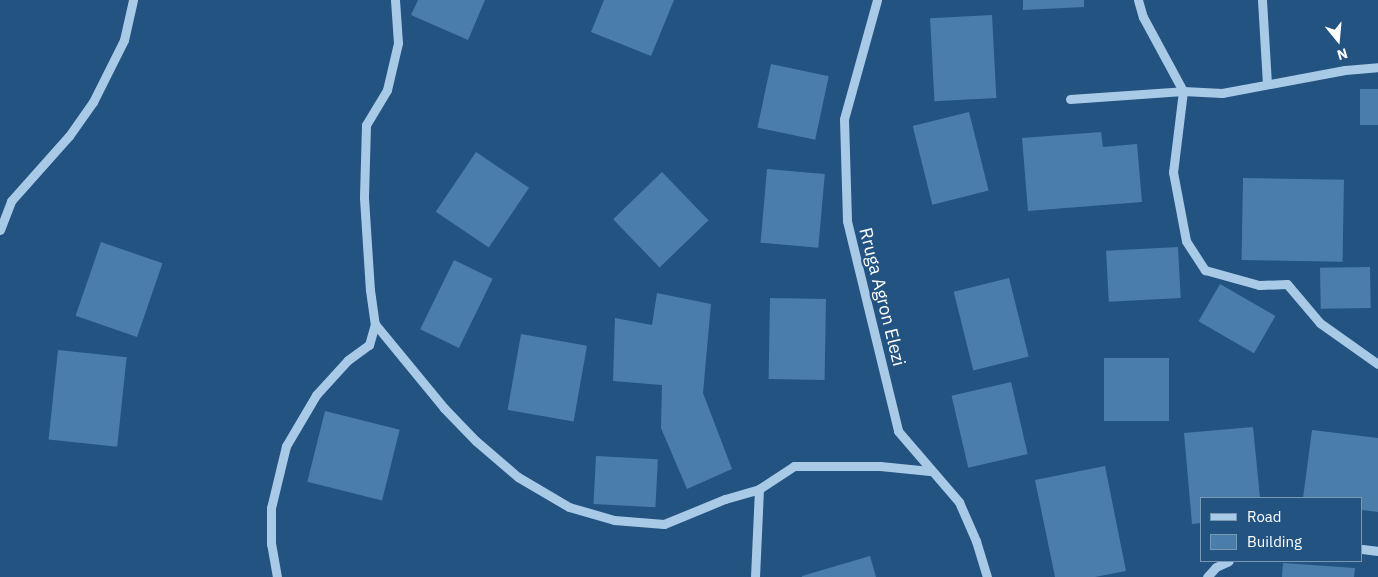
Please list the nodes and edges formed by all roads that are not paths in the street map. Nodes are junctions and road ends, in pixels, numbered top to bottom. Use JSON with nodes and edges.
{"nodes":[{"id":1,"x":133,"y":0,"type":"edge"},
{"id":2,"x":395,"y":0,"type":"edge"},
{"id":3,"x":877,"y":0,"type":"edge"},
{"id":4,"x":1138,"y":0,"type":"edge"},
{"id":5,"x":1262,"y":0,"type":"edge"},
{"id":6,"x":1378,"y":67,"type":"edge"},
{"id":7,"x":1267,"y":84,"type":"junction"},
{"id":8,"x":1184,"y":91,"type":"junction"},
{"id":9,"x":1070,"y":99,"type":"dead end"},
{"id":10,"x":0,"y":230,"type":"edge"},
{"id":11,"x":375,"y":324,"type":"junction"},
{"id":12,"x":1378,"y":364,"type":"edge"},
{"id":13,"x":930,"y":472,"type":"junction"},
{"id":14,"x":759,"y":489,"type":"junction"},
{"id":15,"x":1363,"y":549,"type":"edge"},
{"id":16,"x":1378,"y":551,"type":"edge"},
{"id":17,"x":1227,"y":562,"type":"edge"},
{"id":18,"x":276,"y":577,"type":"edge"},
{"id":19,"x":755,"y":577,"type":"edge"},
{"id":20,"x":986,"y":577,"type":"edge"},
{"id":21,"x":1208,"y":577,"type":"edge"}],
"edges":[{"from":1,"to":10,"type":"lane"},
{"from":2,"to":11,"type":"lane"},
{"from":3,"to":13,"type":"lane","name":"Rruga Agron Elezi"},
{"from":4,"to":8,"type":"lane"},
{"from":5,"to":7,"type":"lane"},
{"from":6,"to":7,"type":"lane"},
{"from":7,"to":8,"type":"lane"},
{"from":8,"to":9,"type":"lane"},
{"from":8,"to":12,"type":"lane"},
{"from":11,"to":14,"type":"lane"},
{"from":11,"to":18,"type":"lane"},
{"from":13,"to":14,"type":"lane"},
{"from":13,"to":20,"type":"lane","name":"Rruga Agron Elezi"},
{"from":14,"to":19,"type":"lane"},
{"from":15,"to":16,"type":"lane"},
{"from":17,"to":21,"type":"lane"}]}
